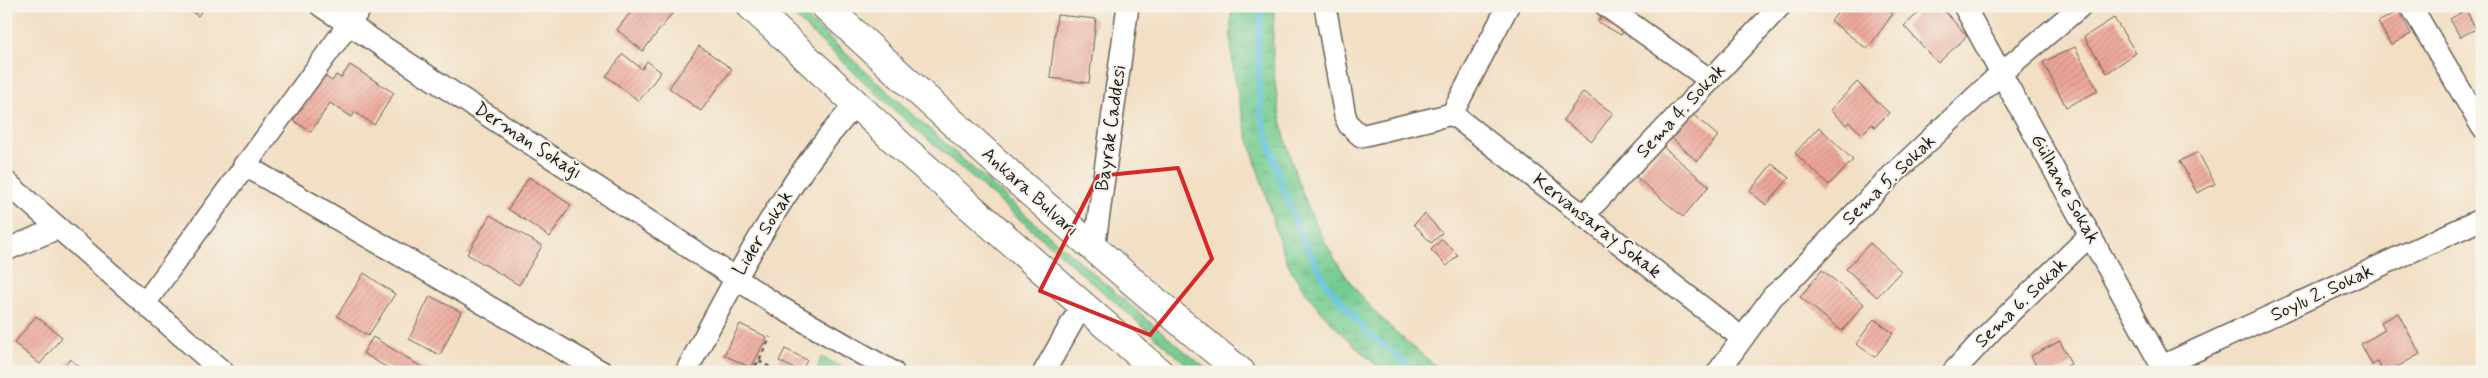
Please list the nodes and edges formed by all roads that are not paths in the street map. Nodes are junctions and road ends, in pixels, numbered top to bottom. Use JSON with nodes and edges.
{"nodes":[{"id":1,"x":320,"y":6,"type":"edge"},
{"id":2,"x":362,"y":6,"type":"edge"},
{"id":3,"x":751,"y":6,"type":"edge"},
{"id":4,"x":825,"y":6,"type":"edge"},
{"id":5,"x":1128,"y":6,"type":"edge"},
{"id":6,"x":1325,"y":6,"type":"edge"},
{"id":7,"x":1508,"y":6,"type":"edge"},
{"id":8,"x":1606,"y":6,"type":"edge"},
{"id":9,"x":1780,"y":6,"type":"edge"},
{"id":10,"x":1964,"y":6,"type":"edge"},
{"id":11,"x":2081,"y":6,"type":"edge"},
{"id":12,"x":2411,"y":6,"type":"edge"},
{"id":13,"x":348,"y":23,"type":"junction"},
{"id":14,"x":2001,"y":73,"type":"junction"},
{"id":15,"x":1710,"y":80,"type":"junction"},
{"id":16,"x":856,"y":104,"type":"junction"},
{"id":17,"x":1452,"y":114,"type":"junction"},
{"id":18,"x":2482,"y":127,"type":"edge"},
{"id":19,"x":244,"y":165,"type":"junction"},
{"id":20,"x":6,"y":182,"type":"edge"},
{"id":21,"x":1583,"y":216,"type":"junction"},
{"id":22,"x":2482,"y":219,"type":"edge"},
{"id":23,"x":58,"y":228,"type":"junction"},
{"id":24,"x":2090,"y":235,"type":"junction"},
{"id":25,"x":1094,"y":249,"type":"junction"},
{"id":26,"x":6,"y":250,"type":"edge"},
{"id":27,"x":736,"y":277,"type":"junction"},
{"id":28,"x":144,"y":303,"type":"junction"},
{"id":29,"x":1082,"y":305,"type":"junction"},
{"id":30,"x":1742,"y":338,"type":"junction"},
{"id":31,"x":1964,"y":367,"type":"edge"},
{"id":32,"x":2164,"y":369,"type":"edge"},
{"id":33,"x":223,"y":372,"type":"edge"},
{"id":34,"x":602,"y":372,"type":"edge"},
{"id":35,"x":686,"y":372,"type":"edge"},
{"id":36,"x":892,"y":372,"type":"edge"},
{"id":37,"x":1044,"y":372,"type":"edge"},
{"id":38,"x":1160,"y":372,"type":"edge"},
{"id":39,"x":1241,"y":372,"type":"edge"},
{"id":40,"x":1718,"y":372,"type":"edge"}],
"edges":[{"from":1,"to":13,"type":"street","name":"Derman Sokağı"},
{"from":2,"to":13,"type":"street"},
{"from":3,"to":16,"type":"main road"},
{"from":4,"to":25,"type":"main road","name":"Ankara Bulvarı"},
{"from":5,"to":25,"type":"street","name":"Bayrak Caddesi"},
{"from":6,"to":17,"type":"street"},
{"from":7,"to":17,"type":"street"},
{"from":8,"to":15,"type":"street"},
{"from":9,"to":15,"type":"street","name":"Sema 4. Sokak"},
{"from":10,"to":14,"type":"street","name":"Gülhane Sokak"},
{"from":11,"to":14,"type":"street","name":"Sema 5. Sokak"},
{"from":12,"to":18,"type":"street"},
{"from":13,"to":19,"type":"street"},
{"from":13,"to":27,"type":"street","name":"Derman Sokağı"},
{"from":14,"to":24,"type":"street","name":"Gülhane Sokak"},
{"from":14,"to":30,"type":"street","name":"Sema 5. Sokak"},
{"from":15,"to":21,"type":"street","name":"Sema 4. Sokak"},
{"from":16,"to":27,"type":"street","name":"Lider Sokak"},
{"from":16,"to":29,"type":"main road"},
{"from":17,"to":21,"type":"street","name":"Kervansaray Sokak"},
{"from":19,"to":28,"type":"street"},
{"from":19,"to":34,"type":"street"},
{"from":20,"to":23,"type":"street"},
{"from":21,"to":30,"type":"street","name":"Kervansaray Sokak"},
{"from":22,"to":32,"type":"street","name":"Soylu 2. Sokak"},
{"from":23,"to":26,"type":"street"},
{"from":23,"to":28,"type":"street"},
{"from":24,"to":31,"type":"street","name":"Sema 6. Sokak"},
{"from":24,"to":32,"type":"street","name":"Gülhane Sokak"},
{"from":25,"to":39,"type":"main road","name":"Ankara Bulvarı"},
{"from":27,"to":35,"type":"street","name":"Lider Sokak"},
{"from":27,"to":36,"type":"street","name":"Derman Sokağı"},
{"from":28,"to":33,"type":"street"},
{"from":29,"to":37,"type":"street"},
{"from":29,"to":38,"type":"main road"},
{"from":30,"to":40,"type":"street","name":"Sema 5. Sokak"}]}
